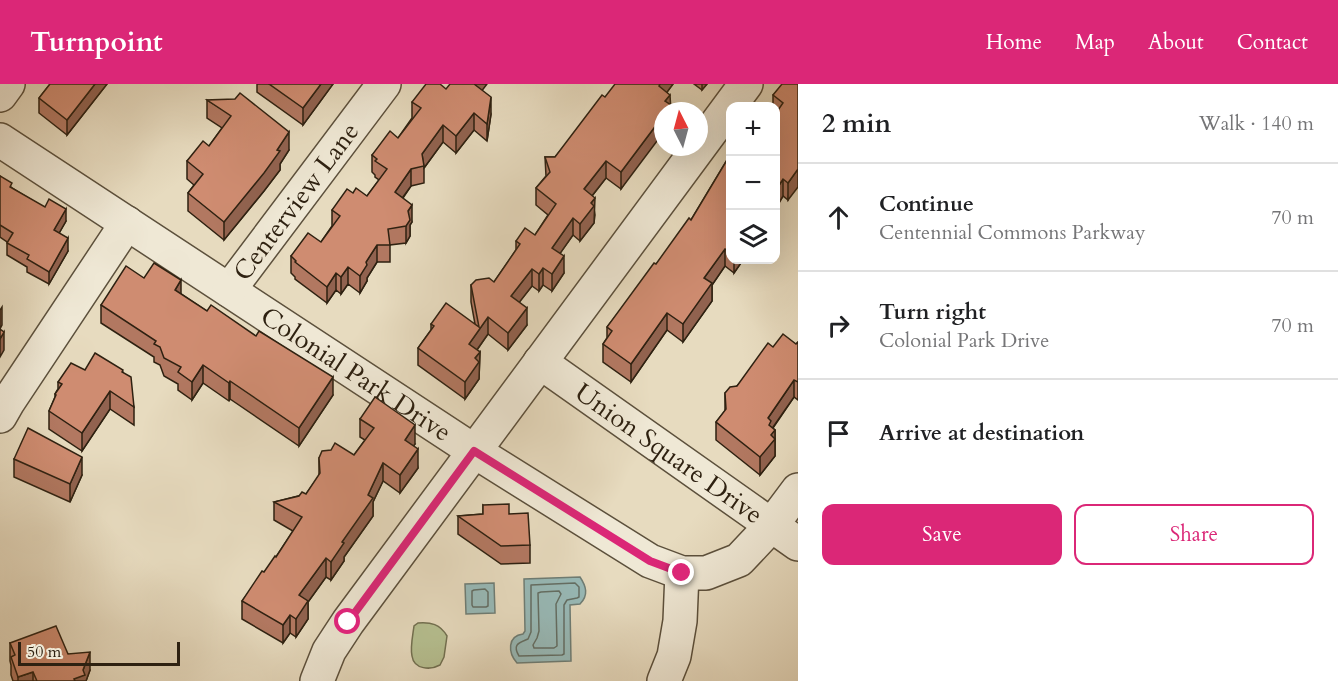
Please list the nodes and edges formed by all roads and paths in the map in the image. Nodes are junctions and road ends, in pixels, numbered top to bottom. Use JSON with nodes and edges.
{"nodes":[{"id":1,"x":8,"y":84,"type":"edge"},
{"id":2,"x":384,"y":84,"type":"edge"},
{"id":3,"x":746,"y":84,"type":"edge"},
{"id":4,"x":0,"y":95,"type":"edge"},
{"id":5,"x":0,"y":140,"type":"edge"},
{"id":6,"x":127,"y":223,"type":"junction"},
{"id":7,"x":229,"y":290,"type":"junction"},
{"id":8,"x":540,"y":362,"type":"junction"},
{"id":9,"x":0,"y":416,"type":"edge"},
{"id":10,"x":474,"y":451,"type":"junction"},
{"id":11,"x":798,"y":490,"type":"edge"},
{"id":12,"x":771,"y":526,"type":"junction"},
{"id":13,"x":798,"y":544,"type":"edge"},
{"id":14,"x":682,"y":573,"type":"junction"},
{"id":15,"x":317,"y":681,"type":"edge"},
{"id":16,"x":664,"y":681,"type":"edge"}],
"edges":[{"from":1,"to":4,"type":"street"},
{"from":2,"to":7,"type":"street","name":"Centerview Lane"},
{"from":3,"to":8,"type":"street"},
{"from":5,"to":6,"type":"street","name":"Colonial Park Drive"},
{"from":6,"to":7,"type":"street","name":"Colonial Park Drive"},
{"from":6,"to":9,"type":"street"},
{"from":7,"to":10,"type":"street","name":"Colonial Park Drive"},
{"from":8,"to":10,"type":"street"},
{"from":8,"to":12,"type":"street","name":"Union Square Drive"},
{"from":10,"to":14,"type":"street","name":"Colonial Park Drive"},
{"from":10,"to":15,"type":"street"},
{"from":11,"to":12,"type":"street","name":"Colonial Park Drive"},
{"from":12,"to":13,"type":"street","name":"Union Square Drive"},
{"from":12,"to":14,"type":"street","name":"Colonial Park Drive"},
{"from":14,"to":16,"type":"street"}]}
